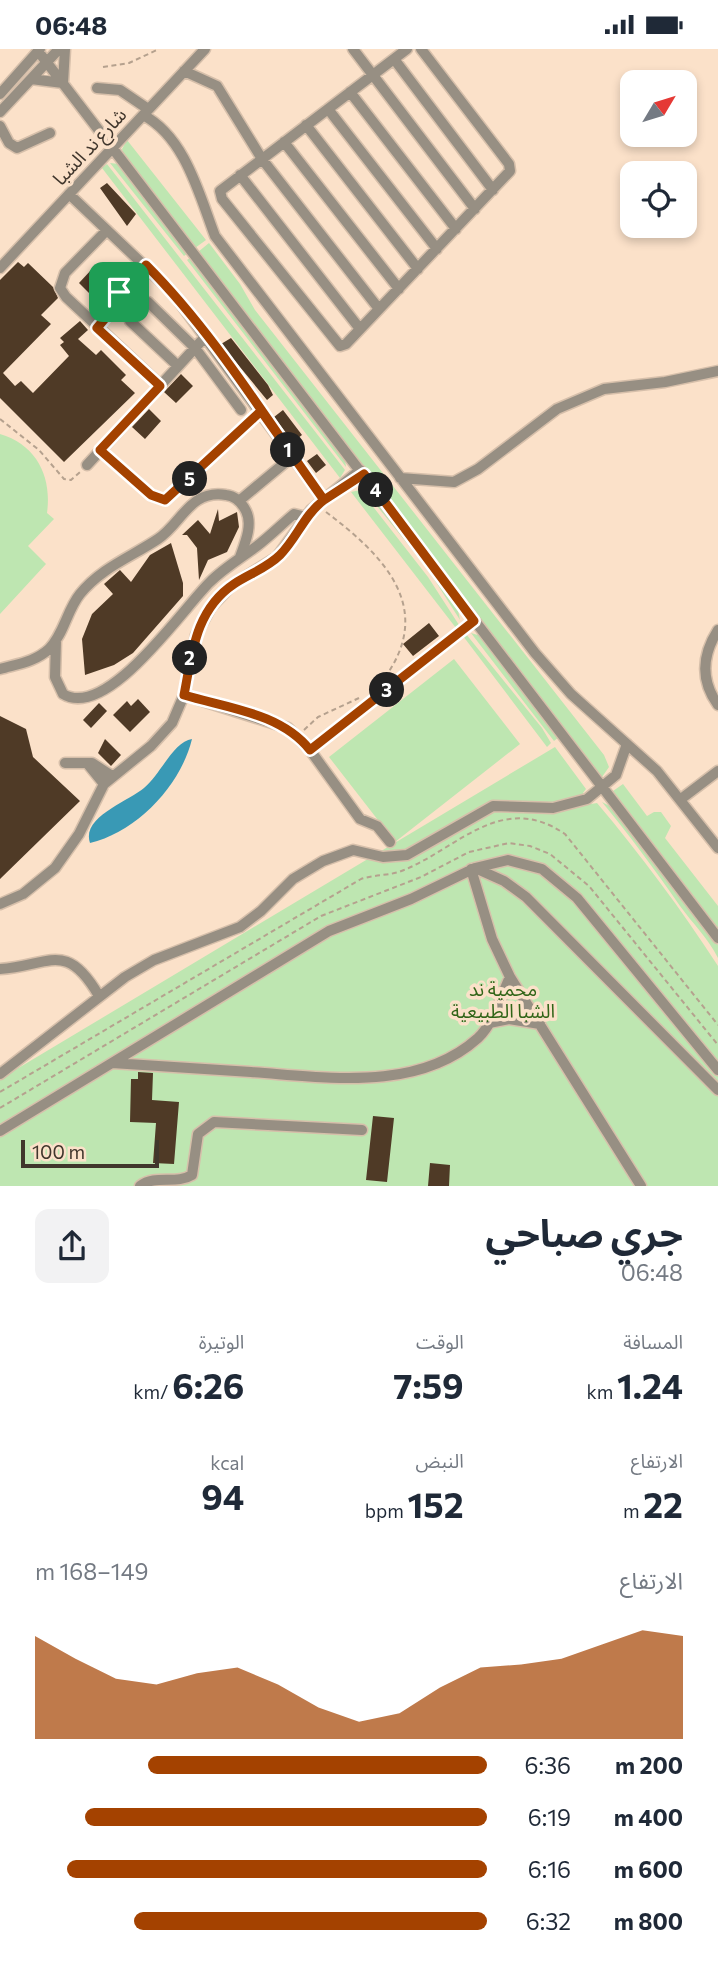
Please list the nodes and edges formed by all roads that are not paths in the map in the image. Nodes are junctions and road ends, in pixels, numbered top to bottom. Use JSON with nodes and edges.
{"nodes":[{"id":1,"x":59,"y":49,"type":"edge"},
{"id":2,"x":65,"y":49,"type":"edge"},
{"id":3,"x":205,"y":49,"type":"edge"},
{"id":4,"x":353,"y":49,"type":"edge"},
{"id":5,"x":407,"y":49,"type":"edge"},
{"id":6,"x":421,"y":49,"type":"edge"},
{"id":7,"x":39,"y":50,"type":"edge"},
{"id":8,"x":394,"y":59,"type":"junction"},
{"id":9,"x":47,"y":62,"type":"junction"},
{"id":10,"x":184,"y":71,"type":"junction"},
{"id":11,"x":373,"y":75,"type":"junction"},
{"id":12,"x":30,"y":79,"type":"junction"},
{"id":13,"x":63,"y":83,"type":"junction"},
{"id":14,"x":97,"y":88,"type":"dead end"},
{"id":15,"x":349,"y":92,"type":"junction"},
{"id":16,"x":0,"y":94,"type":"edge"},
{"id":17,"x":128,"y":96,"type":"junction"},
{"id":18,"x":328,"y":109,"type":"junction"},
{"id":19,"x":0,"y":112,"type":"edge"},
{"id":20,"x":143,"y":115,"type":"junction"},
{"id":21,"x":306,"y":125,"type":"junction"},
{"id":22,"x":0,"y":126,"type":"edge"},
{"id":23,"x":50,"y":133,"type":"dead end"},
{"id":24,"x":284,"y":142,"type":"junction"},
{"id":25,"x":112,"y":146,"type":"junction"},
{"id":26,"x":262,"y":159,"type":"junction"},
{"id":27,"x":240,"y":175,"type":"junction"},
{"id":28,"x":494,"y":190,"type":"junction"},
{"id":29,"x":69,"y":194,"type":"junction"},
{"id":30,"x":475,"y":209,"type":"junction"},
{"id":31,"x":456,"y":229,"type":"junction"},
{"id":32,"x":107,"y":230,"type":"junction"},
{"id":33,"x":437,"y":249,"type":"junction"},
{"id":34,"x":146,"y":265,"type":"junction"},
{"id":35,"x":0,"y":268,"type":"edge"},
{"id":36,"x":418,"y":269,"type":"junction"},
{"id":37,"x":398,"y":289,"type":"junction"},
{"id":38,"x":148,"y":302,"type":"dead end"},
{"id":39,"x":379,"y":309,"type":"junction"},
{"id":40,"x":130,"y":321,"type":"dead end"},
{"id":41,"x":97,"y":328,"type":"junction"},
{"id":42,"x":360,"y":329,"type":"junction"},
{"id":43,"x":206,"y":336,"type":"junction"},
{"id":44,"x":195,"y":348,"type":"junction"},
{"id":45,"x":178,"y":366,"type":"junction"},
{"id":46,"x":718,"y":371,"type":"edge"},
{"id":47,"x":160,"y":386,"type":"junction"},
{"id":48,"x":241,"y":410,"type":"dead end"},
{"id":49,"x":261,"y":411,"type":"junction"},
{"id":50,"x":100,"y":450,"type":"junction"},
{"id":51,"x":295,"y":459,"type":"junction"},
{"id":52,"x":87,"y":465,"type":"road end"},
{"id":53,"x":362,"y":472,"type":"junction"},
{"id":54,"x":401,"y":478,"type":"junction"},
{"id":55,"x":239,"y":501,"type":"junction"},
{"id":56,"x":321,"y":502,"type":"junction"},
{"id":57,"x":306,"y":517,"type":"junction"},
{"id":58,"x":240,"y":557,"type":"junction"},
{"id":59,"x":474,"y":621,"type":"junction"},
{"id":60,"x":718,"y":630,"type":"edge"},
{"id":61,"x":56,"y":640,"type":"junction"},
{"id":62,"x":32,"y":660,"type":"junction"},
{"id":63,"x":0,"y":669,"type":"edge"},
{"id":64,"x":55,"y":677,"type":"junction"},
{"id":65,"x":184,"y":695,"type":"junction"},
{"id":66,"x":718,"y":705,"type":"edge"},
{"id":67,"x":627,"y":744,"type":"junction"},
{"id":68,"x":310,"y":750,"type":"junction"},
{"id":69,"x":65,"y":763,"type":"dead end"},
{"id":70,"x":718,"y":771,"type":"edge"},
{"id":71,"x":108,"y":780,"type":"junction"},
{"id":72,"x":602,"y":787,"type":"junction"},
{"id":73,"x":681,"y":799,"type":"junction"},
{"id":74,"x":390,"y":842,"type":"dead end"},
{"id":75,"x":718,"y":848,"type":"edge"},
{"id":76,"x":473,"y":868,"type":"junction"},
{"id":77,"x":0,"y":904,"type":"edge"},
{"id":78,"x":718,"y":938,"type":"edge"},
{"id":79,"x":0,"y":969,"type":"edge"},
{"id":80,"x":510,"y":977,"type":"junction"},
{"id":81,"x":99,"y":996,"type":"junction"},
{"id":82,"x":489,"y":1023,"type":"junction"},
{"id":83,"x":540,"y":1024,"type":"junction"},
{"id":84,"x":111,"y":1063,"type":"junction"},
{"id":85,"x":718,"y":1070,"type":"edge"},
{"id":86,"x":0,"y":1074,"type":"edge"},
{"id":87,"x":718,"y":1090,"type":"edge"},
{"id":88,"x":362,"y":1130,"type":"dead end"},
{"id":89,"x":0,"y":1131,"type":"edge"},
{"id":90,"x":140,"y":1186,"type":"edge"},
{"id":91,"x":641,"y":1186,"type":"edge"}],
"edges":[{"from":1,"to":9,"type":"street"},
{"from":2,"to":13,"type":"street"},
{"from":3,"to":10,"type":"street","name":"شارع ند الشبا"},
{"from":4,"to":11,"type":"street"},
{"from":5,"to":8,"type":"street"},
{"from":6,"to":28,"type":"street"},
{"from":7,"to":9,"type":"street"},
{"from":7,"to":16,"type":"street"},
{"from":8,"to":11,"type":"street"},
{"from":8,"to":28,"type":"street"},
{"from":9,"to":12,"type":"street"},
{"from":9,"to":13,"type":"street"},
{"from":10,"to":20,"type":"street","name":"شارع ند الشبا"},
{"from":10,"to":26,"type":"street"},
{"from":11,"to":15,"type":"street"},
{"from":11,"to":30,"type":"street"},
{"from":12,"to":13,"type":"street"},
{"from":12,"to":19,"type":"street"},
{"from":13,"to":25,"type":"street"},
{"from":14,"to":17,"type":"street"},
{"from":15,"to":18,"type":"street"},
{"from":15,"to":31,"type":"street"},
{"from":17,"to":20,"type":"street"},
{"from":17,"to":20,"type":"street"},
{"from":18,"to":21,"type":"street"},
{"from":18,"to":33,"type":"street"},
{"from":20,"to":25,"type":"street","name":"شارع ند الشبا"},
{"from":20,"to":54,"type":"street"},
{"from":21,"to":24,"type":"street"},
{"from":21,"to":36,"type":"street"},
{"from":22,"to":23,"type":"street"},
{"from":24,"to":26,"type":"street"},
{"from":24,"to":37,"type":"street"},
{"from":25,"to":29,"type":"street","name":"شارع ند الشبا"},
{"from":25,"to":53,"type":"street"},
{"from":26,"to":27,"type":"street"},
{"from":26,"to":39,"type":"street"},
{"from":27,"to":42,"type":"street"},
{"from":27,"to":42,"type":"street"},
{"from":28,"to":30,"type":"street"},
{"from":29,"to":32,"type":"street"},
{"from":29,"to":35,"type":"street","name":"شارع ند الشبا"},
{"from":30,"to":31,"type":"street"},
{"from":31,"to":33,"type":"street"},
{"from":32,"to":34,"type":"street"},
{"from":32,"to":41,"type":"street"},
{"from":33,"to":36,"type":"street"},
{"from":34,"to":41,"type":"street"},
{"from":34,"to":43,"type":"street"},
{"from":36,"to":37,"type":"street"},
{"from":37,"to":39,"type":"street"},
{"from":38,"to":44,"type":"street"},
{"from":39,"to":42,"type":"street"},
{"from":40,"to":45,"type":"street"},
{"from":41,"to":47,"type":"street"},
{"from":43,"to":44,"type":"street"},
{"from":43,"to":49,"type":"street"},
{"from":44,"to":45,"type":"street"},
{"from":44,"to":48,"type":"street"},
{"from":45,"to":47,"type":"street"},
{"from":46,"to":54,"type":"street"},
{"from":47,"to":50,"type":"street"},
{"from":49,"to":50,"type":"street"},
{"from":49,"to":51,"type":"street"},
{"from":50,"to":52,"type":"street"},
{"from":51,"to":55,"type":"street"},
{"from":51,"to":56,"type":"street"},
{"from":53,"to":56,"type":"street"},
{"from":53,"to":59,"type":"street"},
{"from":54,"to":67,"type":"street"},
{"from":55,"to":58,"type":"street"},
{"from":55,"to":61,"type":"street"},
{"from":56,"to":57,"type":"street"},
{"from":57,"to":58,"type":"street"},
{"from":57,"to":65,"type":"street"},
{"from":58,"to":64,"type":"street"},
{"from":59,"to":68,"type":"street"},
{"from":59,"to":72,"type":"street"},
{"from":60,"to":66,"type":"street"},
{"from":61,"to":62,"type":"street"},
{"from":61,"to":64,"type":"street"},
{"from":62,"to":63,"type":"street"},
{"from":62,"to":64,"type":"street"},
{"from":65,"to":68,"type":"street"},
{"from":65,"to":71,"type":"street"},
{"from":67,"to":72,"type":"street"},
{"from":67,"to":73,"type":"street"},
{"from":68,"to":74,"type":"street"},
{"from":69,"to":71,"type":"street"},
{"from":70,"to":73,"type":"street"},
{"from":71,"to":77,"type":"street"},
{"from":72,"to":78,"type":"street"},
{"from":72,"to":81,"type":"street"},
{"from":73,"to":75,"type":"street"},
{"from":76,"to":80,"type":"street"},
{"from":76,"to":84,"type":"street"},
{"from":76,"to":85,"type":"street"},
{"from":76,"to":87,"type":"street"},
{"from":79,"to":81,"type":"street"},
{"from":80,"to":82,"type":"street"},
{"from":80,"to":83,"type":"street"},
{"from":81,"to":86,"type":"street"},
{"from":82,"to":83,"type":"street"},
{"from":82,"to":84,"type":"street"},
{"from":83,"to":91,"type":"street"},
{"from":84,"to":89,"type":"street"},
{"from":88,"to":90,"type":"street"}]}
